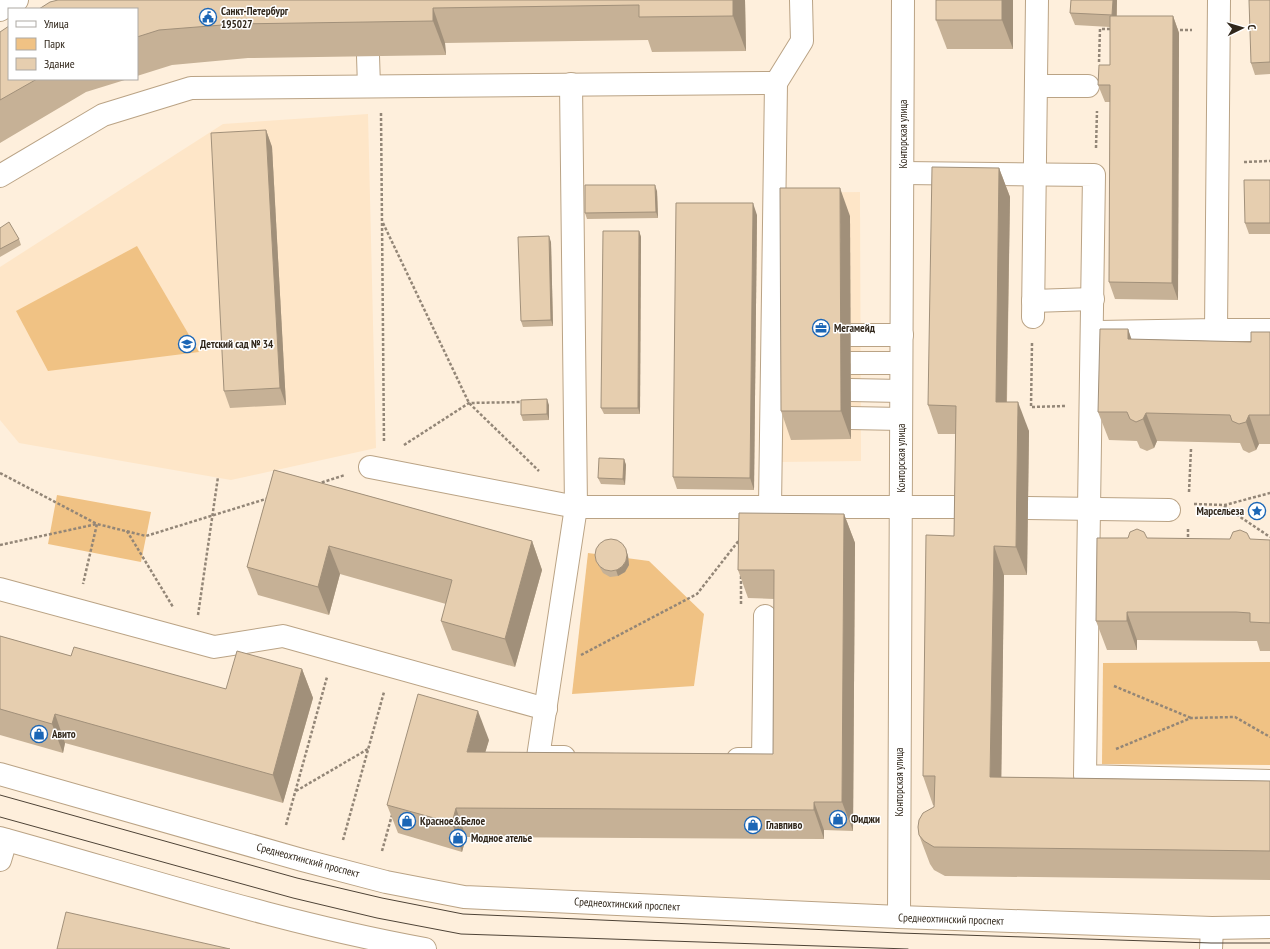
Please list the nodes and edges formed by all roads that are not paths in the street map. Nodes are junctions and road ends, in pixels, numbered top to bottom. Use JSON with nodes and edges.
{"nodes":[{"id":1,"x":17,"y":0,"type":"edge"},
{"id":2,"x":801,"y":0,"type":"edge"},
{"id":3,"x":904,"y":0,"type":"edge"},
{"id":4,"x":1037,"y":0,"type":"edge"},
{"id":5,"x":1219,"y":0,"type":"edge"},
{"id":6,"x":0,"y":10,"type":"edge"},
{"id":7,"x":368,"y":56,"type":"edge"},
{"id":8,"x":1094,"y":77,"type":"road end"},
{"id":9,"x":776,"y":83,"type":"junction"},
{"id":10,"x":571,"y":84,"type":"junction"},
{"id":11,"x":375,"y":86,"type":"junction"},
{"id":12,"x":1036,"y":86,"type":"junction"},
{"id":13,"x":903,"y":173,"type":"junction"},
{"id":14,"x":1035,"y":175,"type":"junction"},
{"id":15,"x":0,"y":176,"type":"edge"},
{"id":16,"x":1093,"y":299,"type":"junction"},
{"id":17,"x":1216,"y":330,"type":"junction"},
{"id":18,"x":1270,"y":330,"type":"edge"},
{"id":19,"x":1092,"y":332,"type":"junction"},
{"id":20,"x":850,"y":335,"type":"dead end"},
{"id":21,"x":902,"y":335,"type":"junction"},
{"id":22,"x":850,"y":363,"type":"dead end"},
{"id":23,"x":902,"y":363,"type":"junction"},
{"id":24,"x":850,"y":390,"type":"dead end"},
{"id":25,"x":901,"y":391,"type":"junction"},
{"id":26,"x":850,"y":418,"type":"dead end"},
{"id":27,"x":901,"y":419,"type":"junction"},
{"id":28,"x":377,"y":463,"type":"road end"},
{"id":29,"x":770,"y":506,"type":"junction"},
{"id":30,"x":901,"y":506,"type":"junction"},
{"id":31,"x":576,"y":507,"type":"junction"},
{"id":32,"x":965,"y":507,"type":"edge"},
{"id":33,"x":1179,"y":507,"type":"road end"},
{"id":34,"x":1027,"y":508,"type":"dead end"},
{"id":35,"x":1089,"y":508,"type":"junction"},
{"id":36,"x":0,"y":590,"type":"edge"},
{"id":37,"x":765,"y":616,"type":"road end"},
{"id":38,"x":546,"y":709,"type":"junction"},
{"id":39,"x":585,"y":757,"type":"edge"},
{"id":40,"x":717,"y":759,"type":"edge"},
{"id":41,"x":0,"y":774,"type":"edge"},
{"id":42,"x":1270,"y":781,"type":"edge"},
{"id":43,"x":3,"y":839,"type":"edge"},
{"id":44,"x":0,"y":860,"type":"edge"},
{"id":45,"x":899,"y":917,"type":"junction"},
{"id":46,"x":1270,"y":927,"type":"edge"},
{"id":47,"x":1211,"y":938,"type":"edge"},
{"id":48,"x":425,"y":949,"type":"edge"}],
"edges":[{"from":1,"to":6,"type":"main road"},
{"from":2,"to":9,"type":"main road"},
{"from":3,"to":13,"type":"main road","name":"Конторская улица"},
{"from":4,"to":12,"type":"main road"},
{"from":5,"to":17,"type":"main road"},
{"from":7,"to":11,"type":"main road"},
{"from":8,"to":12,"type":"main road"},
{"from":9,"to":10,"type":"main road"},
{"from":9,"to":29,"type":"main road"},
{"from":10,"to":11,"type":"main road"},
{"from":10,"to":31,"type":"main road"},
{"from":11,"to":15,"type":"main road"},
{"from":12,"to":14,"type":"main road"},
{"from":13,"to":14,"type":"main road"},
{"from":13,"to":21,"type":"main road","name":"Конторская улица"},
{"from":14,"to":16,"type":"main road"},
{"from":14,"to":16,"type":"main road"},
{"from":16,"to":19,"type":"main road"},
{"from":17,"to":18,"type":"main road"},
{"from":17,"to":19,"type":"main road"},
{"from":19,"to":35,"type":"main road"},
{"from":20,"to":21,"type":"main road"},
{"from":21,"to":23,"type":"main road","name":"Конторская улица"},
{"from":22,"to":23,"type":"main road"},
{"from":23,"to":25,"type":"main road","name":"Конторская улица"},
{"from":24,"to":25,"type":"main road"},
{"from":25,"to":27,"type":"main road","name":"Конторская улица"},
{"from":26,"to":27,"type":"main road"},
{"from":27,"to":30,"type":"main road","name":"Конторская улица"},
{"from":28,"to":31,"type":"main road"},
{"from":29,"to":30,"type":"main road"},
{"from":29,"to":31,"type":"main road"},
{"from":30,"to":32,"type":"main road"},
{"from":30,"to":45,"type":"main road","name":"Конторская улица"},
{"from":31,"to":38,"type":"main road"},
{"from":33,"to":35,"type":"main road"},
{"from":34,"to":35,"type":"main road"},
{"from":35,"to":42,"type":"main road"},
{"from":36,"to":38,"type":"main road"},
{"from":37,"to":40,"type":"main road"},
{"from":38,"to":39,"type":"main road"},
{"from":41,"to":45,"type":"main road","name":"Среднеохтинский проспект"},
{"from":43,"to":44,"type":"main road"},
{"from":43,"to":48,"type":"main road"},
{"from":45,"to":47,"type":"main road","name":"Среднеохтинский проспект"},
{"from":46,"to":47,"type":"main road","name":"Среднеохтинский проспект"}]}
